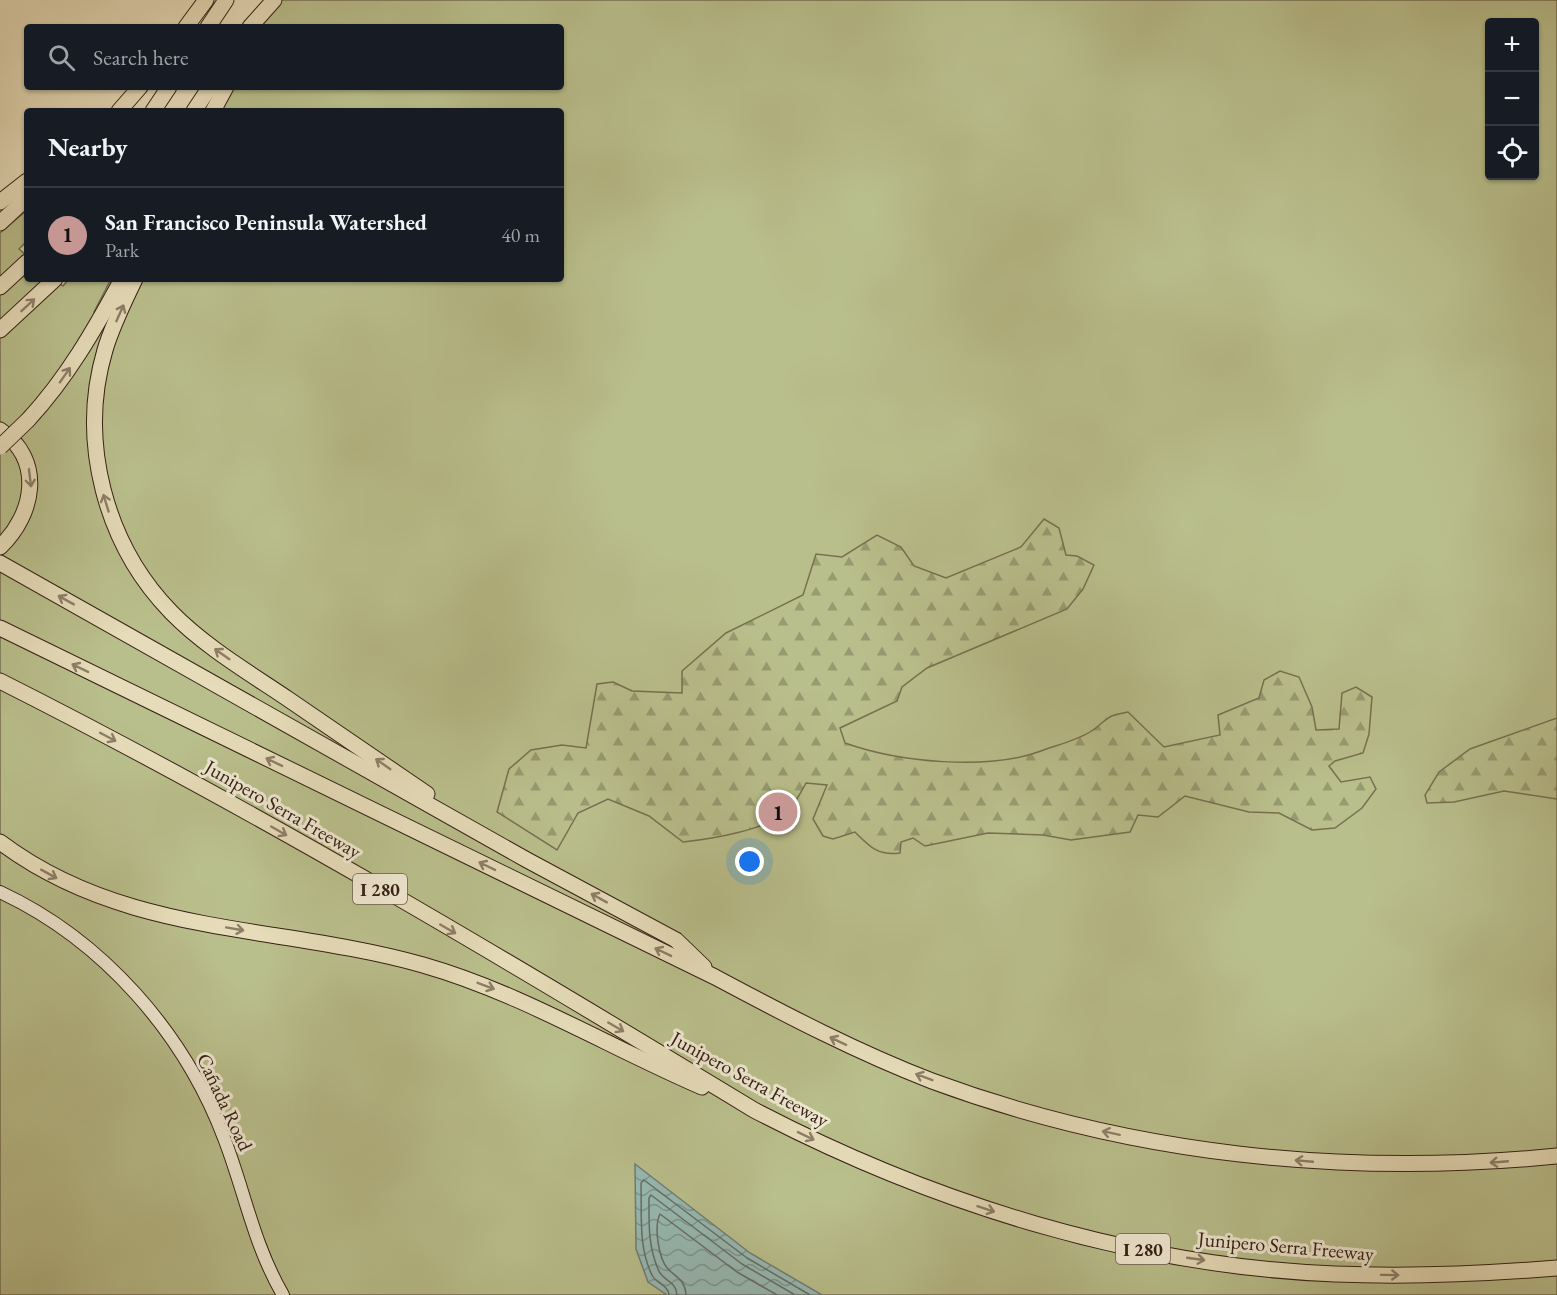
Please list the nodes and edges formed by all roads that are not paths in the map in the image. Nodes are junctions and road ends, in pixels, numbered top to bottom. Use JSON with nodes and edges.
{"nodes":[{"id":1,"x":206,"y":0,"type":"edge"},
{"id":2,"x":226,"y":0,"type":"edge"},
{"id":3,"x":273,"y":1,"type":"edge"},
{"id":4,"x":188,"y":24,"type":"edge"},
{"id":5,"x":210,"y":24,"type":"edge"},
{"id":6,"x":253,"y":24,"type":"edge"},
{"id":7,"x":261,"y":24,"type":"edge"},
{"id":8,"x":137,"y":90,"type":"edge"},
{"id":9,"x":167,"y":90,"type":"edge"},
{"id":10,"x":208,"y":90,"type":"edge"},
{"id":11,"x":224,"y":90,"type":"edge"},
{"id":12,"x":121,"y":108,"type":"edge"},
{"id":13,"x":155,"y":108,"type":"edge"},
{"id":14,"x":196,"y":108,"type":"edge"},
{"id":15,"x":215,"y":108,"type":"edge"},
{"id":16,"x":24,"y":183,"type":"edge"},
{"id":17,"x":24,"y":201,"type":"edge"},
{"id":18,"x":0,"y":202,"type":"edge"},
{"id":19,"x":0,"y":223,"type":"edge"},
{"id":20,"x":24,"y":265,"type":"edge"},
{"id":21,"x":51,"y":282,"type":"edge"},
{"id":22,"x":120,"y":282,"type":"edge"},
{"id":23,"x":134,"y":282,"type":"edge"},
{"id":24,"x":0,"y":287,"type":"edge"},
{"id":25,"x":0,"y":330,"type":"edge"},
{"id":26,"x":0,"y":430,"type":"edge"},
{"id":27,"x":0,"y":447,"type":"edge"},
{"id":28,"x":0,"y":547,"type":"edge"},
{"id":29,"x":0,"y":563,"type":"edge"},
{"id":30,"x":0,"y":628,"type":"edge"},
{"id":31,"x":0,"y":681,"type":"edge"},
{"id":32,"x":0,"y":693,"type":"edge"},
{"id":33,"x":78,"y":721,"type":"junction"},
{"id":34,"x":0,"y":842,"type":"edge"},
{"id":35,"x":557,"y":874,"type":"junction"},
{"id":36,"x":0,"y":892,"type":"edge"},
{"id":37,"x":715,"y":977,"type":"junction"},
{"id":38,"x":754,"y":1110,"type":"junction"},
{"id":39,"x":1557,"y":1156,"type":"edge"},
{"id":40,"x":1557,"y":1268,"type":"edge"},
{"id":41,"x":283,"y":1295,"type":"edge"}],
"edges":[{"from":1,"to":4,"type":"highway"},
{"from":2,"to":5,"type":"highway"},
{"from":3,"to":6,"type":"highway"},
{"from":3,"to":7,"type":"highway"},
{"from":8,"to":12,"type":"highway"},
{"from":9,"to":13,"type":"highway"},
{"from":10,"to":14,"type":"highway"},
{"from":11,"to":15,"type":"highway"},
{"from":16,"to":18,"type":"highway"},
{"from":17,"to":19,"type":"highway"},
{"from":20,"to":24,"type":"highway"},
{"from":25,"to":21,"type":"highway","one_way":true},
{"from":27,"to":22,"type":"highway","one_way":true,"bridge":true},
{"from":35,"to":23,"type":"highway","one_way":true},
{"from":26,"to":28,"type":"highway","one_way":true},
{"from":35,"to":29,"type":"highway","one_way":true},
{"from":37,"to":30,"type":"highway","name":"Junipero Serra Freeway","one_way":true},
{"from":31,"to":33,"type":"highway","name":"Junipero Serra Freeway","number":"I 280"},
{"from":32,"to":33,"type":"highway"},
{"from":33,"to":38,"type":"highway","name":"Junipero Serra Freeway","number":"I 280","one_way":true},
{"from":34,"to":38,"type":"highway","one_way":true},
{"from":37,"to":35,"type":"highway","one_way":true},
{"from":36,"to":41,"type":"main road","name":"Cañada Road"},
{"from":39,"to":37,"type":"highway","name":"Junipero Serra Freeway","one_way":true},
{"from":38,"to":40,"type":"highway","name":"Junipero Serra Freeway","number":"I 280","one_way":true}]}
